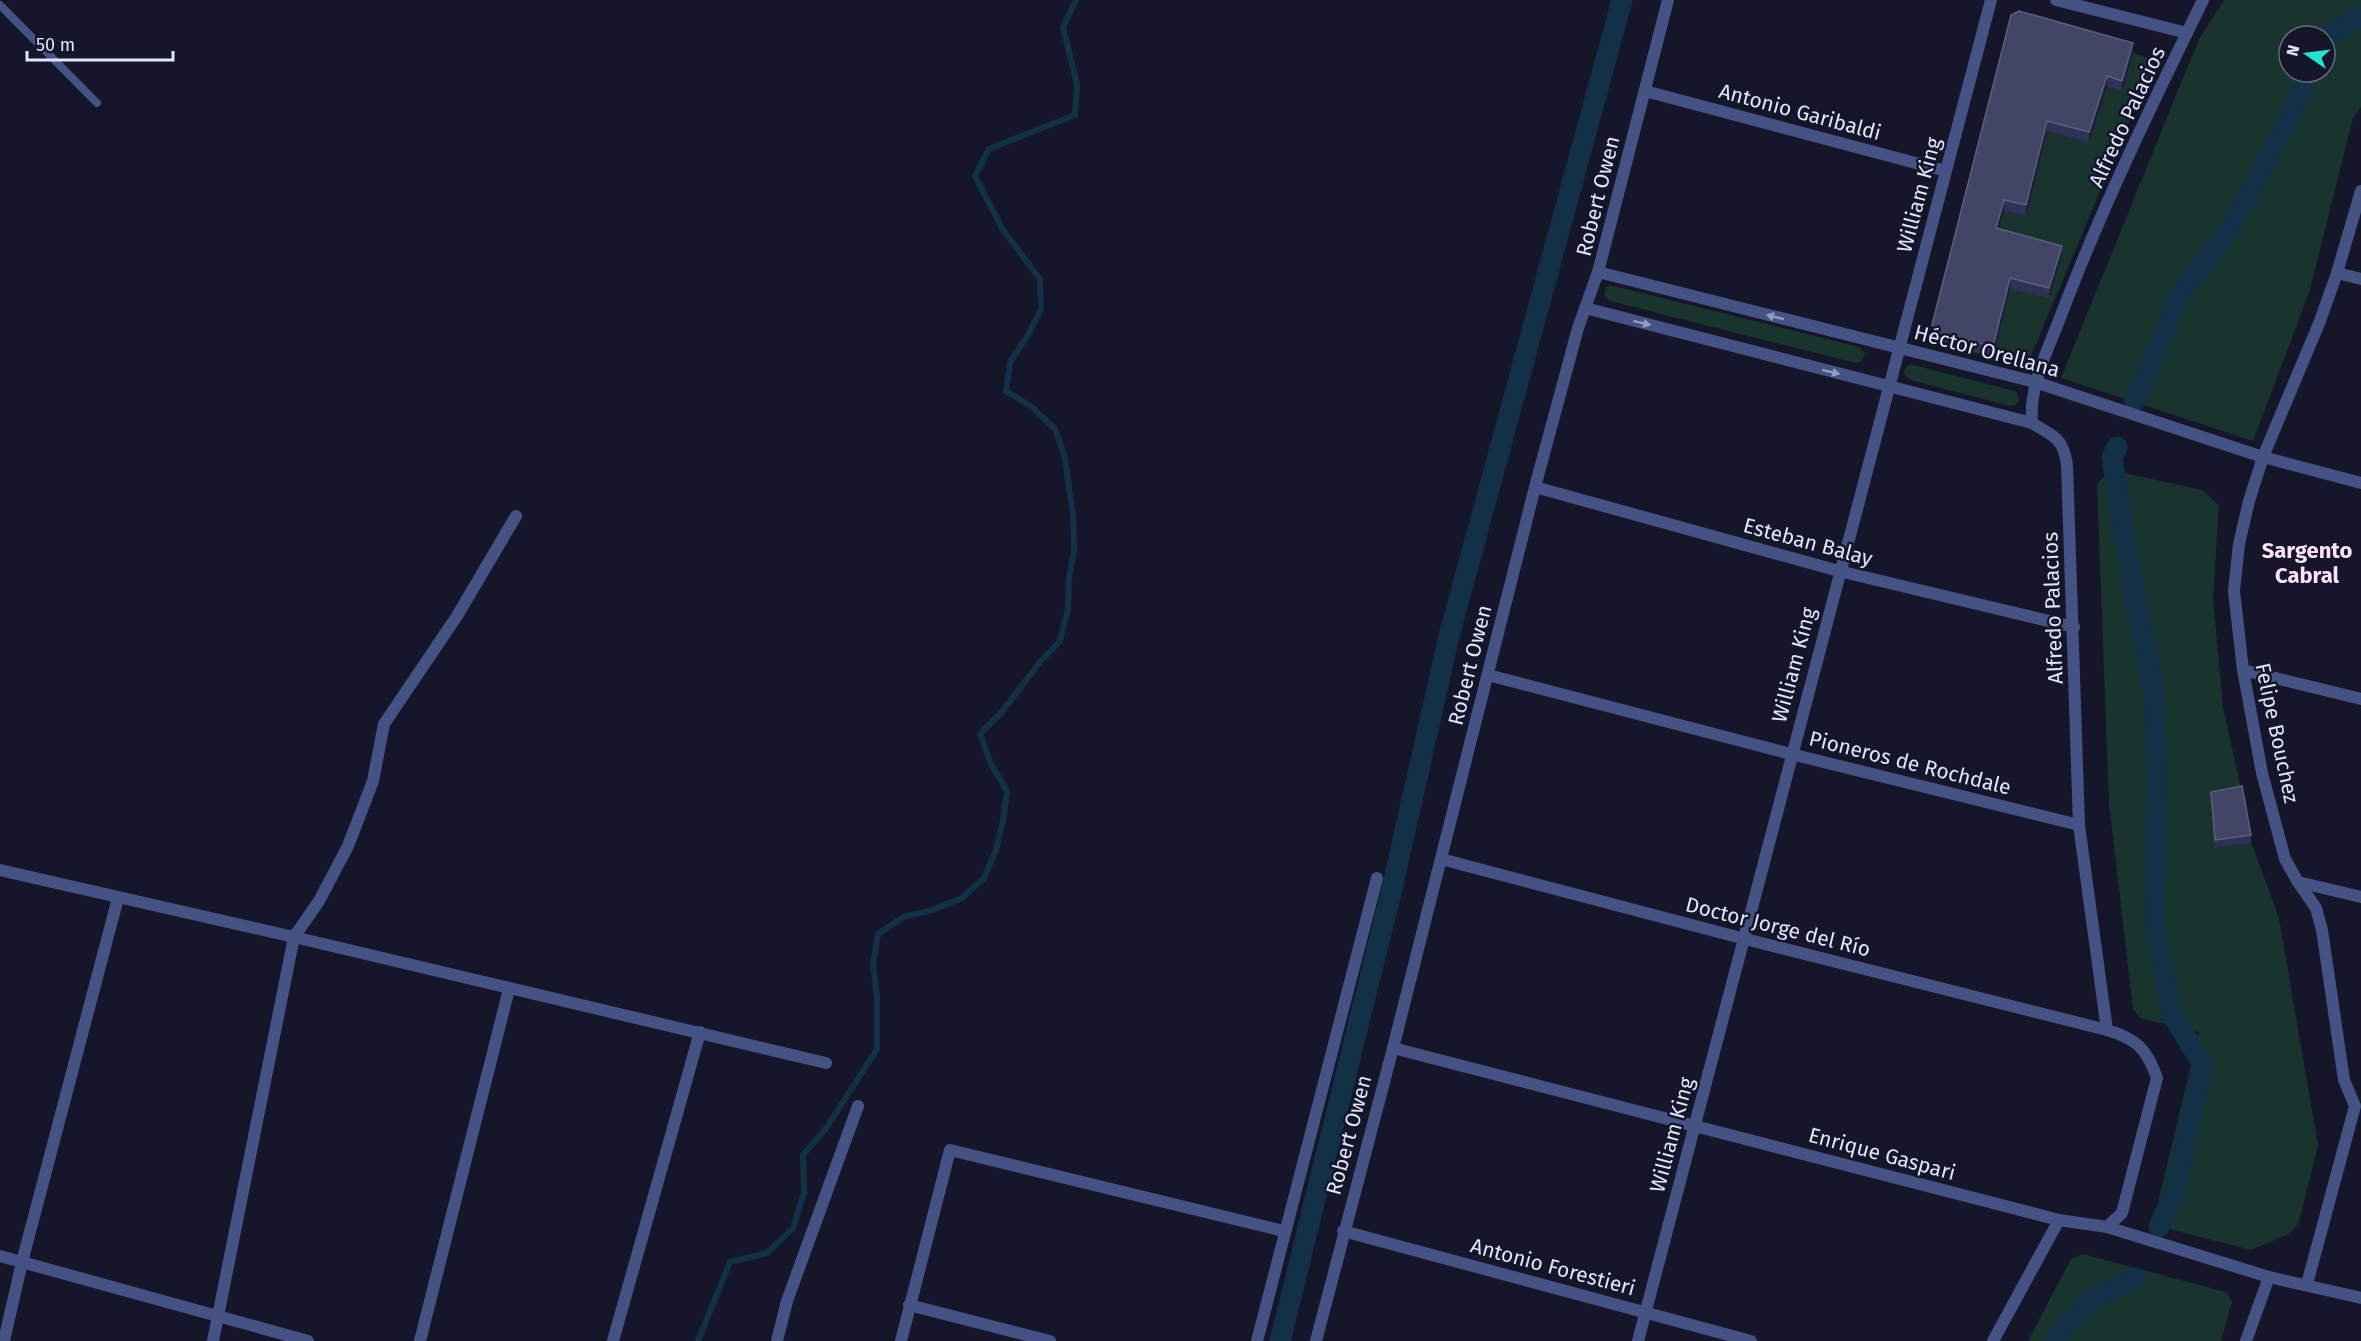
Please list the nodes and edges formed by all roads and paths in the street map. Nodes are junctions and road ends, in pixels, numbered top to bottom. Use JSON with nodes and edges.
{"nodes":[{"id":1,"x":1668,"y":0,"type":"edge"},
{"id":2,"x":1991,"y":0,"type":"edge"},
{"id":3,"x":2056,"y":0,"type":"edge"},
{"id":4,"x":2203,"y":0,"type":"edge"},
{"id":5,"x":0,"y":5,"type":"edge"},
{"id":6,"x":2187,"y":33,"type":"junction"},
{"id":7,"x":1645,"y":91,"type":"junction"},
{"id":8,"x":97,"y":103,"type":"dead end"},
{"id":9,"x":1946,"y":171,"type":"junction"},
{"id":10,"x":2361,"y":191,"type":"edge"},
{"id":11,"x":1598,"y":272,"type":"junction"},
{"id":12,"x":2337,"y":273,"type":"junction"},
{"id":13,"x":2361,"y":279,"type":"edge"},
{"id":14,"x":1586,"y":308,"type":"junction"},
{"id":15,"x":1899,"y":348,"type":"junction"},
{"id":16,"x":2035,"y":382,"type":"junction"},
{"id":17,"x":1888,"y":386,"type":"junction"},
{"id":18,"x":2031,"y":423,"type":"junction"},
{"id":19,"x":2263,"y":458,"type":"junction"},
{"id":20,"x":2361,"y":483,"type":"edge"},
{"id":21,"x":1534,"y":487,"type":"junction"},
{"id":22,"x":516,"y":516,"type":"dead end"},
{"id":23,"x":1839,"y":571,"type":"junction"},
{"id":24,"x":2074,"y":627,"type":"junction"},
{"id":25,"x":2243,"y":670,"type":"junction"},
{"id":26,"x":1488,"y":675,"type":"junction"},
{"id":27,"x":2361,"y":699,"type":"edge"},
{"id":28,"x":1791,"y":754,"type":"junction"},
{"id":29,"x":2079,"y":825,"type":"junction"},
{"id":30,"x":1441,"y":859,"type":"junction"},
{"id":31,"x":0,"y":870,"type":"edge"},
{"id":32,"x":1377,"y":878,"type":"dead end"},
{"id":33,"x":2298,"y":882,"type":"junction"},
{"id":34,"x":2361,"y":897,"type":"edge"},
{"id":35,"x":118,"y":898,"type":"junction"},
{"id":36,"x":294,"y":937,"type":"junction"},
{"id":37,"x":1745,"y":939,"type":"junction"},
{"id":38,"x":509,"y":989,"type":"junction"},
{"id":39,"x":2107,"y":1030,"type":"junction"},
{"id":40,"x":700,"y":1032,"type":"junction"},
{"id":41,"x":1393,"y":1048,"type":"junction"},
{"id":42,"x":826,"y":1063,"type":"dead end"},
{"id":43,"x":858,"y":1106,"type":"dead end"},
{"id":44,"x":2358,"y":1107,"type":"edge"},
{"id":45,"x":1694,"y":1125,"type":"junction"},
{"id":46,"x":2059,"y":1220,"type":"junction"},
{"id":47,"x":2107,"y":1227,"type":"junction"},
{"id":48,"x":1284,"y":1231,"type":"junction"},
{"id":49,"x":1343,"y":1231,"type":"junction"},
{"id":50,"x":0,"y":1256,"type":"edge"},
{"id":51,"x":22,"y":1262,"type":"junction"},
{"id":52,"x":2269,"y":1277,"type":"junction"},
{"id":53,"x":2307,"y":1284,"type":"junction"},
{"id":54,"x":2361,"y":1298,"type":"edge"},
{"id":55,"x":909,"y":1305,"type":"junction"},
{"id":56,"x":1645,"y":1312,"type":"junction"},
{"id":57,"x":219,"y":1318,"type":"junction"},
{"id":58,"x":4,"y":1341,"type":"edge"},
{"id":59,"x":213,"y":1341,"type":"edge"},
{"id":60,"x":308,"y":1341,"type":"edge"},
{"id":61,"x":420,"y":1341,"type":"edge"},
{"id":62,"x":613,"y":1341,"type":"edge"},
{"id":63,"x":777,"y":1341,"type":"edge"},
{"id":64,"x":901,"y":1341,"type":"edge"},
{"id":65,"x":1050,"y":1341,"type":"edge"},
{"id":66,"x":1257,"y":1341,"type":"edge"},
{"id":67,"x":1316,"y":1341,"type":"edge"},
{"id":68,"x":1638,"y":1341,"type":"edge"},
{"id":69,"x":1751,"y":1341,"type":"edge"},
{"id":70,"x":1993,"y":1341,"type":"edge"},
{"id":71,"x":2246,"y":1341,"type":"edge"}],
"edges":[{"from":1,"to":7,"type":"street","name":"Robert Owen"},
{"from":2,"to":9,"type":"street","name":"William King"},
{"from":3,"to":6,"type":"street"},
{"from":4,"to":6,"type":"street","name":"Alfredo Palacios"},
{"from":5,"to":8,"type":"lane"},
{"from":6,"to":16,"type":"street","name":"Alfredo Palacios"},
{"from":7,"to":9,"type":"street","name":"Antonio Garibaldi"},
{"from":7,"to":11,"type":"street","name":"Robert Owen"},
{"from":9,"to":15,"type":"street","name":"William King"},
{"from":10,"to":12,"type":"street","name":"Felipe Bouchez"},
{"from":11,"to":14,"type":"street","name":"Robert Owen"},
{"from":15,"to":11,"type":"street","name":"Héctor Orellana","one_way":true},
{"from":12,"to":13,"type":"street"},
{"from":12,"to":19,"type":"street","name":"Felipe Bouchez"},
{"from":14,"to":17,"type":"street","one_way":true},
{"from":14,"to":21,"type":"street","name":"Robert Owen"},
{"from":15,"to":16,"type":"street","name":"Héctor Orellana"},
{"from":15,"to":17,"type":"street","name":"William King"},
{"from":16,"to":18,"type":"street","name":"Alfredo Palacios"},
{"from":16,"to":19,"type":"street","name":"Héctor Orellana"},
{"from":17,"to":18,"type":"street"},
{"from":17,"to":23,"type":"street","name":"William King"},
{"from":18,"to":24,"type":"street","name":"Alfredo Palacios"},
{"from":19,"to":20,"type":"street","name":"Héctor Orellana"},
{"from":19,"to":25,"type":"street","name":"Felipe Bouchez"},
{"from":21,"to":23,"type":"street","name":"Esteban Balay"},
{"from":21,"to":26,"type":"street","name":"Robert Owen"},
{"from":22,"to":36,"type":"street"},
{"from":23,"to":24,"type":"street","name":"Esteban Balay"},
{"from":23,"to":28,"type":"street","name":"William King"},
{"from":24,"to":29,"type":"street","name":"Alfredo Palacios"},
{"from":25,"to":27,"type":"street"},
{"from":25,"to":33,"type":"street","name":"Felipe Bouchez"},
{"from":26,"to":28,"type":"street","name":"Pioneros de Rochdale"},
{"from":26,"to":30,"type":"street","name":"Robert Owen"},
{"from":28,"to":29,"type":"street","name":"Pioneros de Rochdale"},
{"from":28,"to":37,"type":"street","name":"William King"},
{"from":29,"to":39,"type":"street","name":"Alfredo Palacios"},
{"from":30,"to":37,"type":"street","name":"Doctor Jorge del Río"},
{"from":30,"to":41,"type":"street","name":"Robert Owen"},
{"from":31,"to":35,"type":"street"},
{"from":32,"to":48,"type":"street"},
{"from":33,"to":34,"type":"street"},
{"from":33,"to":44,"type":"street","name":"Felipe Bouchez"},
{"from":35,"to":36,"type":"street"},
{"from":35,"to":51,"type":"street"},
{"from":36,"to":38,"type":"street"},
{"from":36,"to":57,"type":"street"},
{"from":37,"to":39,"type":"street","name":"Doctor Jorge del Río"},
{"from":37,"to":45,"type":"street","name":"William King"},
{"from":38,"to":40,"type":"street"},
{"from":38,"to":61,"type":"street"},
{"from":39,"to":47,"type":"street"},
{"from":40,"to":42,"type":"street"},
{"from":40,"to":62,"type":"street"},
{"from":41,"to":45,"type":"street","name":"Enrique Gaspari"},
{"from":41,"to":49,"type":"street","name":"Robert Owen"},
{"from":43,"to":63,"type":"street"},
{"from":44,"to":53,"type":"street","name":"Felipe Bouchez"},
{"from":45,"to":46,"type":"street","name":"Enrique Gaspari"},
{"from":45,"to":56,"type":"street","name":"William King"},
{"from":46,"to":47,"type":"street","name":"Enrique Gaspari"},
{"from":46,"to":70,"type":"street"},
{"from":47,"to":52,"type":"street","name":"Enrique Gaspari"},
{"from":48,"to":55,"type":"street"},
{"from":48,"to":66,"type":"street"},
{"from":49,"to":56,"type":"street","name":"Antonio Forestieri"},
{"from":49,"to":67,"type":"street","name":"Robert Owen"},
{"from":50,"to":51,"type":"street"},
{"from":51,"to":57,"type":"street"},
{"from":51,"to":58,"type":"street"},
{"from":52,"to":53,"type":"street","name":"Enrique Gaspari"},
{"from":52,"to":71,"type":"street"},
{"from":53,"to":54,"type":"street","name":"Enrique Gaspari"},
{"from":55,"to":64,"type":"street"},
{"from":55,"to":65,"type":"street"},
{"from":56,"to":68,"type":"street","name":"William King"},
{"from":56,"to":69,"type":"street","name":"Antonio Forestieri"},
{"from":57,"to":59,"type":"street"},
{"from":57,"to":60,"type":"street"}]}
